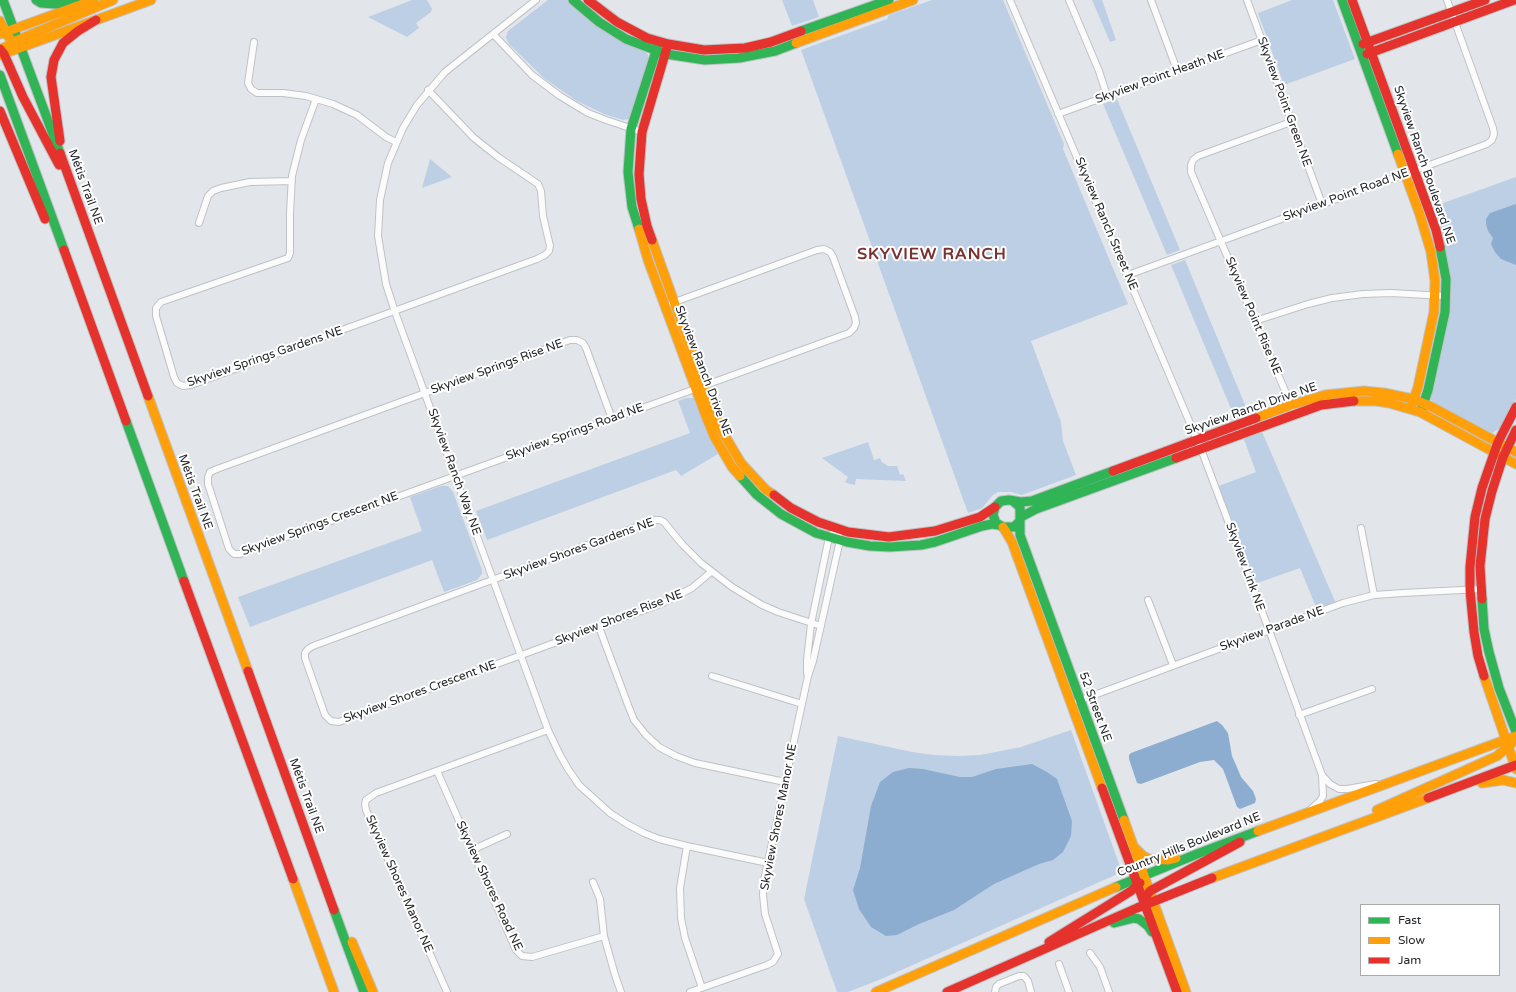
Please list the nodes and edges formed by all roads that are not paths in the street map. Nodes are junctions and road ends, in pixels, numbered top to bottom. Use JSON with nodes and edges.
{"nodes":[{"id":1,"x":3,"y":0,"type":"edge"},
{"id":2,"x":36,"y":0,"type":"edge"},
{"id":3,"x":81,"y":0,"type":"edge"},
{"id":4,"x":94,"y":0,"type":"edge"},
{"id":5,"x":113,"y":0,"type":"edge"},
{"id":6,"x":151,"y":0,"type":"edge"},
{"id":7,"x":536,"y":0,"type":"edge"},
{"id":8,"x":573,"y":0,"type":"edge"},
{"id":9,"x":588,"y":0,"type":"edge"},
{"id":10,"x":889,"y":0,"type":"edge"},
{"id":11,"x":913,"y":0,"type":"edge"},
{"id":12,"x":1010,"y":0,"type":"edge"},
{"id":13,"x":1069,"y":0,"type":"edge"},
{"id":14,"x":1151,"y":0,"type":"edge"},
{"id":15,"x":1247,"y":0,"type":"edge"},
{"id":16,"x":1342,"y":0,"type":"edge"},
{"id":17,"x":1352,"y":0,"type":"edge"},
{"id":18,"x":1447,"y":0,"type":"edge"},
{"id":19,"x":1485,"y":0,"type":"edge"},
{"id":20,"x":1514,"y":0,"type":"edge"},
{"id":21,"x":1451,"y":12,"type":"junction"},
{"id":22,"x":96,"y":20,"type":"junction"},
{"id":23,"x":0,"y":21,"type":"edge"},
{"id":24,"x":1454,"y":22,"type":"junction"},
{"id":25,"x":493,"y":34,"type":"junction"},
{"id":26,"x":10,"y":37,"type":"edge"},
{"id":27,"x":1262,"y":40,"type":"junction"},
{"id":28,"x":254,"y":42,"type":"dead end"},
{"id":29,"x":1368,"y":42,"type":"junction"},
{"id":30,"x":664,"y":43,"type":"junction"},
{"id":31,"x":1358,"y":46,"type":"junction"},
{"id":32,"x":1,"y":52,"type":"edge"},
{"id":33,"x":1371,"y":52,"type":"junction"},
{"id":34,"x":661,"y":53,"type":"junction"},
{"id":35,"x":1362,"y":55,"type":"junction"},
{"id":36,"x":1176,"y":70,"type":"junction"},
{"id":37,"x":0,"y":75,"type":"edge"},
{"id":38,"x":428,"y":90,"type":"junction"},
{"id":39,"x":1107,"y":96,"type":"junction"},
{"id":40,"x":316,"y":99,"type":"junction"},
{"id":41,"x":0,"y":111,"type":"edge"},
{"id":42,"x":1058,"y":114,"type":"junction"},
{"id":43,"x":1291,"y":122,"type":"junction"},
{"id":44,"x":631,"y":129,"type":"junction"},
{"id":45,"x":642,"y":132,"type":"junction"},
{"id":46,"x":396,"y":142,"type":"junction"},
{"id":47,"x":61,"y":155,"type":"junction"},
{"id":48,"x":1414,"y":170,"type":"junction"},
{"id":49,"x":1405,"y":174,"type":"junction"},
{"id":50,"x":292,"y":181,"type":"junction"},
{"id":51,"x":78,"y":203,"type":"junction"},
{"id":52,"x":1322,"y":204,"type":"junction"},
{"id":53,"x":199,"y":223,"type":"dead end"},
{"id":54,"x":1221,"y":241,"type":"junction"},
{"id":55,"x":1128,"y":275,"type":"junction"},
{"id":56,"x":1435,"y":296,"type":"junction"},
{"id":57,"x":1445,"y":296,"type":"junction"},
{"id":58,"x":80,"y":299,"type":"junction"},
{"id":59,"x":674,"y":302,"type":"junction"},
{"id":60,"x":665,"y":306,"type":"junction"},
{"id":61,"x":395,"y":312,"type":"junction"},
{"id":62,"x":1255,"y":321,"type":"junction"},
{"id":63,"x":700,"y":387,"type":"junction"},
{"id":64,"x":425,"y":394,"type":"junction"},
{"id":65,"x":1414,"y":399,"type":"junction"},
{"id":66,"x":1422,"y":407,"type":"junction"},
{"id":67,"x":1516,"y":407,"type":"edge"},
{"id":68,"x":1410,"y":408,"type":"junction"},
{"id":69,"x":1293,"y":410,"type":"junction"},
{"id":70,"x":612,"y":419,"type":"junction"},
{"id":71,"x":1516,"y":430,"type":"edge"},
{"id":72,"x":1197,"y":440,"type":"junction"},
{"id":73,"x":1498,"y":442,"type":"junction"},
{"id":74,"x":1507,"y":447,"type":"junction"},
{"id":75,"x":1201,"y":449,"type":"junction"},
{"id":76,"x":1494,"y":452,"type":"junction"},
{"id":77,"x":1516,"y":452,"type":"edge"},
{"id":78,"x":1503,"y":457,"type":"junction"},
{"id":79,"x":1516,"y":464,"type":"edge"},
{"id":80,"x":455,"y":476,"type":"junction"},
{"id":81,"x":1013,"y":501,"type":"junction"},
{"id":82,"x":995,"y":507,"type":"junction"},
{"id":83,"x":1020,"y":519,"type":"junction"},
{"id":84,"x":1001,"y":526,"type":"junction"},
{"id":85,"x":1361,"y":528,"type":"dead end"},
{"id":86,"x":837,"y":529,"type":"junction"},
{"id":87,"x":829,"y":537,"type":"junction"},
{"id":88,"x":840,"y":540,"type":"junction"},
{"id":89,"x":711,"y":572,"type":"junction"},
{"id":90,"x":494,"y":580,"type":"junction"},
{"id":91,"x":1481,"y":589,"type":"junction"},
{"id":92,"x":1470,"y":590,"type":"junction"},
{"id":93,"x":1374,"y":595,"type":"junction"},
{"id":94,"x":1148,"y":600,"type":"dead end"},
{"id":95,"x":811,"y":624,"type":"junction"},
{"id":96,"x":821,"y":626,"type":"junction"},
{"id":97,"x":599,"y":627,"type":"junction"},
{"id":98,"x":1269,"y":630,"type":"junction"},
{"id":99,"x":521,"y":655,"type":"junction"},
{"id":100,"x":1173,"y":665,"type":"junction"},
{"id":101,"x":712,"y":676,"type":"dead end"},
{"id":102,"x":808,"y":676,"type":"junction"},
{"id":103,"x":1372,"y":689,"type":"dead end"},
{"id":104,"x":1075,"y":702,"type":"junction"},
{"id":105,"x":802,"y":704,"type":"junction"},
{"id":106,"x":1508,"y":712,"type":"junction"},
{"id":107,"x":1299,"y":715,"type":"junction"},
{"id":108,"x":1516,"y":720,"type":"edge"},
{"id":109,"x":548,"y":730,"type":"junction"},
{"id":110,"x":1516,"y":732,"type":"edge"},
{"id":111,"x":1516,"y":736,"type":"edge"},
{"id":112,"x":1507,"y":743,"type":"junction"},
{"id":113,"x":1516,"y":766,"type":"edge"},
{"id":114,"x":437,"y":771,"type":"junction"},
{"id":115,"x":1322,"y":775,"type":"junction"},
{"id":116,"x":287,"y":780,"type":"junction"},
{"id":117,"x":785,"y":782,"type":"junction"},
{"id":118,"x":1388,"y":782,"type":"junction"},
{"id":119,"x":1516,"y":784,"type":"edge"},
{"id":120,"x":1455,"y":788,"type":"junction"},
{"id":121,"x":1307,"y":813,"type":"junction"},
{"id":122,"x":1269,"y":826,"type":"junction"},
{"id":123,"x":507,"y":834,"type":"dead end"},
{"id":124,"x":1316,"y":839,"type":"junction"},
{"id":125,"x":686,"y":846,"type":"junction"},
{"id":126,"x":1133,"y":846,"type":"junction"},
{"id":127,"x":472,"y":850,"type":"junction"},
{"id":128,"x":1197,"y":854,"type":"junction"},
{"id":129,"x":768,"y":863,"type":"junction"},
{"id":130,"x":1139,"y":880,"type":"junction"},
{"id":131,"x":593,"y":882,"type":"dead end"},
{"id":132,"x":1150,"y":891,"type":"junction"},
{"id":133,"x":1154,"y":901,"type":"junction"},
{"id":134,"x":1144,"y":905,"type":"junction"},
{"id":135,"x":308,"y":922,"type":"junction"},
{"id":136,"x":1084,"y":931,"type":"junction"},
{"id":137,"x":604,"y":936,"type":"junction"},
{"id":138,"x":1156,"y":939,"type":"junction"},
{"id":139,"x":316,"y":944,"type":"junction"},
{"id":140,"x":1090,"y":953,"type":"dead end"},
{"id":141,"x":1020,"y":959,"type":"junction"},
{"id":142,"x":1059,"y":964,"type":"dead end"},
{"id":143,"x":702,"y":988,"type":"junction"},
{"id":144,"x":328,"y":992,"type":"edge"},
{"id":145,"x":334,"y":992,"type":"edge"},
{"id":146,"x":339,"y":992,"type":"edge"},
{"id":147,"x":364,"y":992,"type":"edge"},
{"id":148,"x":373,"y":992,"type":"edge"},
{"id":149,"x":447,"y":992,"type":"edge"},
{"id":150,"x":621,"y":992,"type":"edge"},
{"id":151,"x":690,"y":992,"type":"edge"},
{"id":152,"x":876,"y":992,"type":"edge"},
{"id":153,"x":947,"y":992,"type":"edge"},
{"id":154,"x":995,"y":992,"type":"edge"},
{"id":155,"x":1031,"y":992,"type":"edge"},
{"id":156,"x":1069,"y":992,"type":"edge"},
{"id":157,"x":1109,"y":992,"type":"edge"},
{"id":158,"x":1177,"y":992,"type":"edge"},
{"id":159,"x":1186,"y":992,"type":"edge"}],
"edges":[{"from":1,"to":26,"type":"street","name":"Métis Trail NE"},
{"from":2,"to":3,"type":"street"},
{"from":4,"to":26,"type":"street"},
{"from":5,"to":26,"type":"street"},
{"from":6,"to":22,"type":"street"},
{"from":7,"to":25,"type":"street","name":"Skyview Ranch Way NE"},
{"from":8,"to":34,"type":"street"},
{"from":9,"to":30,"type":"street"},
{"from":10,"to":30,"type":"street"},
{"from":11,"to":34,"type":"street"},
{"from":12,"to":42,"type":"street","name":"Skyview Ranch Street NE"},
{"from":13,"to":39,"type":"street"},
{"from":14,"to":36,"type":"street"},
{"from":15,"to":27,"type":"street","name":"Skyview Point Green NE"},
{"from":16,"to":31,"type":"street","name":"Skyview Ranch Boulevard NE"},
{"from":17,"to":29,"type":"street","name":"Skyview Ranch Boulevard NE"},
{"from":18,"to":21,"type":"street","name":"Skyview Point Road NE"},
{"from":19,"to":21,"type":"street"},
{"from":20,"to":24,"type":"street"},
{"from":21,"to":24,"type":"street","name":"Skyview Point Road NE"},
{"from":21,"to":29,"type":"street"},
{"from":22,"to":26,"type":"street"},
{"from":22,"to":47,"type":"street"},
{"from":23,"to":26,"type":"street"},
{"from":24,"to":33,"type":"street"},
{"from":24,"to":48,"type":"street","name":"Skyview Point Road NE"},
{"from":25,"to":38,"type":"street","name":"Skyview Ranch Way NE"},
{"from":25,"to":44,"type":"street"},
{"from":26,"to":32,"type":"street"},
{"from":26,"to":47,"type":"street","name":"Métis Trail NE"},
{"from":27,"to":36,"type":"street","name":"Skyview Point Heath NE"},
{"from":27,"to":43,"type":"street","name":"Skyview Point Green NE"},
{"from":28,"to":40,"type":"street"},
{"from":29,"to":31,"type":"street"},
{"from":29,"to":33,"type":"street","name":"Skyview Ranch Boulevard NE"},
{"from":30,"to":34,"type":"street","name":"Skyview Ranch Drive NE"},
{"from":31,"to":35,"type":"street","name":"Skyview Ranch Boulevard NE"},
{"from":32,"to":51,"type":"street"},
{"from":33,"to":35,"type":"street"},
{"from":33,"to":48,"type":"street","name":"Skyview Ranch Boulevard NE"},
{"from":34,"to":44,"type":"street","name":"Skyview Ranch Drive NE"},
{"from":34,"to":45,"type":"street","name":"Skyview Ranch Drive NE"},
{"from":35,"to":49,"type":"street","name":"Skyview Ranch Boulevard NE"},
{"from":36,"to":39,"type":"street","name":"Skyview Point Heath NE"},
{"from":37,"to":58,"type":"street"},
{"from":38,"to":46,"type":"street","name":"Skyview Ranch Way NE"},
{"from":38,"to":61,"type":"street"},
{"from":39,"to":42,"type":"street","name":"Skyview Point Heath NE"},
{"from":40,"to":46,"type":"street"},
{"from":40,"to":50,"type":"street","name":"Skyview Springs Gardens NE"},
{"from":41,"to":58,"type":"street"},
{"from":42,"to":55,"type":"street","name":"Skyview Ranch Street NE"},
{"from":43,"to":52,"type":"street","name":"Skyview Point Green NE"},
{"from":43,"to":54,"type":"street","name":"Skyview Point Rise NE"},
{"from":44,"to":45,"type":"street"},
{"from":44,"to":60,"type":"street","name":"Skyview Ranch Drive NE"},
{"from":45,"to":59,"type":"street","name":"Skyview Ranch Drive NE"},
{"from":46,"to":61,"type":"street","name":"Skyview Ranch Way NE"},
{"from":47,"to":51,"type":"street","name":"Métis Trail NE"},
{"from":48,"to":49,"type":"street","name":"Skyview Point Road NE"},
{"from":48,"to":57,"type":"street","name":"Skyview Ranch Boulevard NE"},
{"from":49,"to":52,"type":"street","name":"Skyview Point Road NE"},
{"from":49,"to":56,"type":"street","name":"Skyview Ranch Boulevard NE"},
{"from":50,"to":53,"type":"street"},
{"from":50,"to":61,"type":"street","name":"Skyview Springs Gardens NE"},
{"from":51,"to":116,"type":"street","name":"Métis Trail NE"},
{"from":52,"to":54,"type":"street","name":"Skyview Point Road NE"},
{"from":54,"to":55,"type":"street","name":"Skyview Point Road NE"},
{"from":54,"to":62,"type":"street","name":"Skyview Point Rise NE"},
{"from":55,"to":72,"type":"street","name":"Skyview Ranch Street NE"},
{"from":56,"to":57,"type":"street"},
{"from":56,"to":62,"type":"street"},
{"from":56,"to":65,"type":"street","name":"Skyview Ranch Boulevard NE"},
{"from":57,"to":66,"type":"street","name":"Skyview Ranch Boulevard NE"},
{"from":58,"to":135,"type":"street"},
{"from":59,"to":60,"type":"street"},
{"from":59,"to":63,"type":"street","name":"Skyview Ranch Drive NE"},
{"from":59,"to":63,"type":"street","name":"Skyview Springs Road NE"},
{"from":60,"to":63,"type":"street","name":"Skyview Ranch Drive NE"},
{"from":61,"to":64,"type":"street","name":"Skyview Ranch Way NE"},
{"from":62,"to":69,"type":"street","name":"Skyview Point Rise NE"},
{"from":63,"to":70,"type":"street","name":"Skyview Springs Road NE"},
{"from":63,"to":86,"type":"street","name":"Skyview Ranch Drive NE"},
{"from":63,"to":87,"type":"street","name":"Skyview Ranch Drive NE"},
{"from":64,"to":70,"type":"street","name":"Skyview Springs Rise NE"},
{"from":64,"to":80,"type":"street","name":"Skyview Ranch Way NE"},
{"from":64,"to":80,"type":"street","name":"Skyview Springs Crescent NE"},
{"from":65,"to":66,"type":"street","name":"Skyview Ranch Drive NE"},
{"from":65,"to":68,"type":"street","name":"Skyview Ranch Boulevard NE"},
{"from":65,"to":69,"type":"street","name":"Skyview Ranch Drive NE"},
{"from":66,"to":68,"type":"street","name":"Skyview Ranch Drive NE"},
{"from":66,"to":73,"type":"street","name":"Skyview Ranch Drive NE"},
{"from":66,"to":76,"type":"street","name":"Skyview Ranch Drive NE"},
{"from":67,"to":73,"type":"street"},
{"from":68,"to":69,"type":"street","name":"Skyview Ranch Drive NE"},
{"from":69,"to":72,"type":"street","name":"Skyview Ranch Drive NE"},
{"from":69,"to":75,"type":"street","name":"Skyview Ranch Drive NE"},
{"from":70,"to":80,"type":"street","name":"Skyview Springs Road NE"},
{"from":71,"to":74,"type":"street"},
{"from":72,"to":75,"type":"street","name":"Skyview Ranch Street NE"},
{"from":72,"to":81,"type":"street","name":"Skyview Ranch Drive NE"},
{"from":73,"to":74,"type":"street","name":"Skyview Ranch Drive NE"},
{"from":73,"to":76,"type":"street"},
{"from":74,"to":77,"type":"street","name":"Skyview Ranch Drive NE"},
{"from":74,"to":78,"type":"street"},
{"from":75,"to":83,"type":"street","name":"Skyview Ranch Drive NE"},
{"from":75,"to":98,"type":"street","name":"Skyview Link NE"},
{"from":76,"to":78,"type":"street","name":"Skyview Ranch Drive NE"},
{"from":76,"to":92,"type":"street"},
{"from":78,"to":79,"type":"street","name":"Skyview Ranch Drive NE"},
{"from":78,"to":91,"type":"street"},
{"from":80,"to":90,"type":"street","name":"Skyview Ranch Way NE"},
{"from":81,"to":82,"type":"street"},
{"from":81,"to":83,"type":"street"},
{"from":82,"to":84,"type":"street"},
{"from":82,"to":86,"type":"street","name":"Skyview Ranch Drive NE"},
{"from":83,"to":84,"type":"street"},
{"from":83,"to":104,"type":"street","name":"52 Street NE"},
{"from":84,"to":88,"type":"street","name":"Skyview Ranch Drive NE"},
{"from":84,"to":104,"type":"street","name":"52 Street NE"},
{"from":85,"to":93,"type":"street"},
{"from":86,"to":87,"type":"street"},
{"from":86,"to":88,"type":"street","name":"Skyview Shores Manor NE"},
{"from":87,"to":88,"type":"street","name":"Skyview Ranch Drive NE"},
{"from":87,"to":95,"type":"street","name":"Skyview Shores Manor NE"},
{"from":88,"to":96,"type":"street","name":"Skyview Shores Manor NE"},
{"from":89,"to":90,"type":"street","name":"Skyview Shores Gardens NE"},
{"from":89,"to":95,"type":"street","name":"Skyview Shores Gardens NE"},
{"from":89,"to":97,"type":"street","name":"Skyview Shores Rise NE"},
{"from":90,"to":99,"type":"street","name":"Skyview Ranch Way NE"},
{"from":90,"to":99,"type":"street","name":"Skyview Shores Crescent NE"},
{"from":91,"to":92,"type":"street","name":"Skyview Parade NE"},
{"from":91,"to":106,"type":"street"},
{"from":92,"to":93,"type":"street","name":"Skyview Parade NE"},
{"from":92,"to":112,"type":"street"},
{"from":93,"to":98,"type":"street","name":"Skyview Parade NE"},
{"from":94,"to":100,"type":"street"},
{"from":95,"to":96,"type":"street","name":"Skyview Shores Gardens NE"},
{"from":95,"to":102,"type":"street","name":"Skyview Shores Manor NE"},
{"from":96,"to":102,"type":"street","name":"Skyview Shores Manor NE"},
{"from":97,"to":99,"type":"street","name":"Skyview Shores Rise NE"},
{"from":97,"to":117,"type":"street"},
{"from":98,"to":100,"type":"street","name":"Skyview Parade NE"},
{"from":98,"to":107,"type":"street","name":"Skyview Link NE"},
{"from":99,"to":109,"type":"street","name":"Skyview Ranch Way NE"},
{"from":100,"to":104,"type":"street","name":"Skyview Parade NE"},
{"from":101,"to":105,"type":"street"},
{"from":102,"to":105,"type":"street","name":"Skyview Shores Manor NE"},
{"from":103,"to":107,"type":"street"},
{"from":104,"to":126,"type":"street","name":"52 Street NE"},
{"from":104,"to":130,"type":"street","name":"52 Street NE"},
{"from":105,"to":117,"type":"street","name":"Skyview Shores Manor NE"},
{"from":106,"to":108,"type":"street"},
{"from":106,"to":110,"type":"street"},
{"from":107,"to":115,"type":"street","name":"Skyview Link NE"},
{"from":109,"to":114,"type":"street","name":"Skyview Shores Manor NE"},
{"from":109,"to":125,"type":"street","name":"Skyview Ranch Way NE"},
{"from":111,"to":112,"type":"street","name":"Country Hills Boulevard NE"},
{"from":112,"to":113,"type":"street"},
{"from":112,"to":118,"type":"street","name":"Country Hills Boulevard NE"},
{"from":112,"to":124,"type":"street"},
{"from":113,"to":120,"type":"street"},
{"from":114,"to":127,"type":"street","name":"Skyview Shores Road NE"},
{"from":114,"to":149,"type":"street","name":"Skyview Shores Manor NE"},
{"from":115,"to":118,"type":"street","name":"Skyview Link NE"},
{"from":115,"to":121,"type":"street","name":"Skyview Link NE"},
{"from":116,"to":147,"type":"street","name":"Métis Trail NE"},
{"from":116,"to":148,"type":"street"},
{"from":117,"to":129,"type":"street","name":"Skyview Shores Manor NE"},
{"from":118,"to":121,"type":"street","name":"Country Hills Boulevard NE"},
{"from":119,"to":120,"type":"street"},
{"from":120,"to":124,"type":"street"},
{"from":121,"to":122,"type":"street","name":"Country Hills Boulevard NE"},
{"from":122,"to":128,"type":"street","name":"Country Hills Boulevard NE"},
{"from":122,"to":132,"type":"street"},
{"from":123,"to":127,"type":"street"},
{"from":124,"to":133,"type":"street"},
{"from":125,"to":129,"type":"street","name":"Skyview Ranch Way NE"},
{"from":125,"to":143,"type":"street"},
{"from":126,"to":128,"type":"street"},
{"from":126,"to":130,"type":"street","name":"52 Street NE"},
{"from":127,"to":137,"type":"street","name":"Skyview Shores Road NE"},
{"from":128,"to":130,"type":"street","name":"Country Hills Boulevard NE"},
{"from":129,"to":143,"type":"street","name":"Skyview Shores Manor NE"},
{"from":130,"to":132,"type":"street","name":"52 Street NE"},
{"from":130,"to":134,"type":"street"},
{"from":130,"to":141,"type":"street"},
{"from":130,"to":152,"type":"street","name":"Country Hills Boulevard NE"},
{"from":131,"to":137,"type":"street"},
{"from":132,"to":133,"type":"street","name":"52 Street NE"},
{"from":132,"to":134,"type":"street"},
{"from":133,"to":134,"type":"street"},
{"from":133,"to":159,"type":"street","name":"52 Street NE"},
{"from":134,"to":136,"type":"street"},
{"from":134,"to":138,"type":"street"},
{"from":135,"to":139,"type":"street"},
{"from":135,"to":144,"type":"street"},
{"from":136,"to":138,"type":"street"},
{"from":136,"to":141,"type":"street"},
{"from":137,"to":150,"type":"street"},
{"from":138,"to":158,"type":"street"},
{"from":139,"to":145,"type":"street"},
{"from":139,"to":146,"type":"street"},
{"from":140,"to":157,"type":"street"},
{"from":141,"to":153,"type":"street"},
{"from":142,"to":156,"type":"street"},
{"from":143,"to":151,"type":"street","name":"Skyview Shores Manor NE"},
{"from":154,"to":155,"type":"street"}]}
